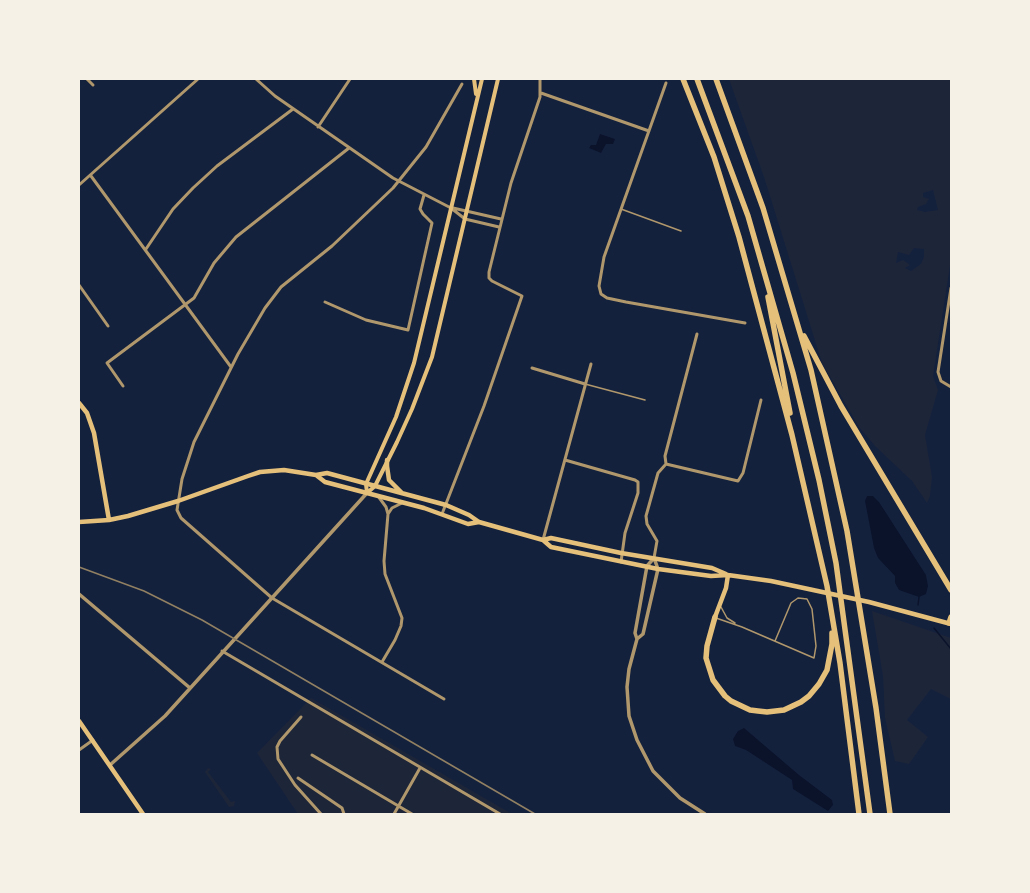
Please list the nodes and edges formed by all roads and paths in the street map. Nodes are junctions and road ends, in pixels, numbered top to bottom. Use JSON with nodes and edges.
{"nodes":[{"id":1,"x":87,"y":79,"type":"edge"},
{"id":2,"x":198,"y":79,"type":"edge"},
{"id":3,"x":256,"y":79,"type":"edge"},
{"id":4,"x":350,"y":79,"type":"edge"},
{"id":5,"x":474,"y":79,"type":"edge"},
{"id":6,"x":482,"y":79,"type":"edge"},
{"id":7,"x":498,"y":79,"type":"edge"},
{"id":8,"x":540,"y":79,"type":"edge"},
{"id":9,"x":683,"y":79,"type":"edge"},
{"id":10,"x":697,"y":79,"type":"edge"},
{"id":11,"x":716,"y":79,"type":"edge"},
{"id":12,"x":666,"y":83,"type":"dead end"},
{"id":13,"x":462,"y":84,"type":"dead end"},
{"id":14,"x":93,"y":85,"type":"dead end"},
{"id":15,"x":540,"y":93,"type":"junction"},
{"id":16,"x":477,"y":98,"type":"junction"},
{"id":17,"x":293,"y":109,"type":"junction"},
{"id":18,"x":318,"y":127,"type":"junction"},
{"id":19,"x":649,"y":131,"type":"junction"},
{"id":20,"x":349,"y":148,"type":"junction"},
{"id":21,"x":91,"y":176,"type":"junction"},
{"id":22,"x":399,"y":181,"type":"junction"},
{"id":23,"x":79,"y":185,"type":"edge"},
{"id":24,"x":424,"y":195,"type":"junction"},
{"id":25,"x":451,"y":208,"type":"junction"},
{"id":26,"x":621,"y":209,"type":"junction"},
{"id":27,"x":467,"y":211,"type":"junction"},
{"id":28,"x":465,"y":219,"type":"junction"},
{"id":29,"x":501,"y":219,"type":"junction"},
{"id":30,"x":499,"y":227,"type":"junction"},
{"id":31,"x":681,"y":231,"type":"dead end"},
{"id":32,"x":146,"y":249,"type":"junction"},
{"id":33,"x":761,"y":263,"type":"junction"},
{"id":34,"x":79,"y":285,"type":"edge"},
{"id":35,"x":951,"y":288,"type":"edge"},
{"id":36,"x":325,"y":302,"type":"dead end"},
{"id":37,"x":186,"y":304,"type":"junction"},
{"id":38,"x":796,"y":320,"type":"junction"},
{"id":39,"x":745,"y":323,"type":"dead end"},
{"id":40,"x":108,"y":326,"type":"dead end"},
{"id":41,"x":697,"y":334,"type":"dead end"},
{"id":42,"x":591,"y":364,"type":"dead end"},
{"id":43,"x":231,"y":367,"type":"junction"},
{"id":44,"x":532,"y":368,"type":"dead end"},
{"id":45,"x":585,"y":384,"type":"junction"},
{"id":46,"x":123,"y":386,"type":"dead end"},
{"id":47,"x":951,"y":387,"type":"edge"},
{"id":48,"x":645,"y":400,"type":"dead end"},
{"id":49,"x":761,"y":400,"type":"dead end"},
{"id":50,"x":79,"y":403,"type":"edge"},
{"id":51,"x":387,"y":460,"type":"junction"},
{"id":52,"x":566,"y":460,"type":"junction"},
{"id":53,"x":666,"y":464,"type":"junction"},
{"id":54,"x":316,"y":475,"type":"junction"},
{"id":55,"x":366,"y":484,"type":"junction"},
{"id":56,"x":375,"y":486,"type":"junction"},
{"id":57,"x":368,"y":493,"type":"junction"},
{"id":58,"x":403,"y":494,"type":"junction"},
{"id":59,"x":806,"y":495,"type":"junction"},
{"id":60,"x":378,"y":496,"type":"junction"},
{"id":61,"x":178,"y":501,"type":"junction"},
{"id":62,"x":403,"y":502,"type":"junction"},
{"id":63,"x":446,"y":505,"type":"junction"},
{"id":64,"x":388,"y":514,"type":"junction"},
{"id":65,"x":442,"y":514,"type":"junction"},
{"id":66,"x":109,"y":520,"type":"junction"},
{"id":67,"x":79,"y":522,"type":"edge"},
{"id":68,"x":479,"y":522,"type":"junction"},
{"id":69,"x":543,"y":540,"type":"junction"},
{"id":70,"x":621,"y":553,"type":"junction"},
{"id":71,"x":654,"y":558,"type":"junction"},
{"id":72,"x":621,"y":562,"type":"junction"},
{"id":73,"x":647,"y":566,"type":"junction"},
{"id":74,"x":658,"y":568,"type":"junction"},
{"id":75,"x":728,"y":575,"type":"junction"},
{"id":76,"x":950,"y":589,"type":"edge"},
{"id":77,"x":79,"y":594,"type":"edge"},
{"id":78,"x":951,"y":595,"type":"edge"},
{"id":79,"x":272,"y":598,"type":"junction"},
{"id":80,"x":720,"y":605,"type":"junction"},
{"id":81,"x":831,"y":611,"type":"junction"},
{"id":82,"x":715,"y":617,"type":"junction"},
{"id":83,"x":951,"y":617,"type":"edge"},
{"id":84,"x":736,"y":624,"type":"junction"},
{"id":85,"x":950,"y":624,"type":"edge"},
{"id":86,"x":637,"y":639,"type":"junction"},
{"id":87,"x":775,"y":641,"type":"junction"},
{"id":88,"x":222,"y":652,"type":"junction"},
{"id":89,"x":382,"y":662,"type":"junction"},
{"id":90,"x":190,"y":688,"type":"junction"},
{"id":91,"x":444,"y":699,"type":"dead end"},
{"id":92,"x":301,"y":717,"type":"dead end"},
{"id":93,"x":79,"y":721,"type":"edge"},
{"id":94,"x":93,"y":740,"type":"junction"},
{"id":95,"x":79,"y":750,"type":"edge"},
{"id":96,"x":312,"y":755,"type":"dead end"},
{"id":97,"x":110,"y":765,"type":"junction"},
{"id":98,"x":420,"y":768,"type":"junction"},
{"id":99,"x":298,"y":778,"type":"dead end"},
{"id":100,"x":398,"y":806,"type":"junction"},
{"id":101,"x":143,"y":814,"type":"edge"},
{"id":102,"x":321,"y":814,"type":"edge"},
{"id":103,"x":344,"y":814,"type":"edge"},
{"id":104,"x":394,"y":814,"type":"edge"},
{"id":105,"x":412,"y":814,"type":"edge"},
{"id":106,"x":500,"y":814,"type":"edge"},
{"id":107,"x":705,"y":814,"type":"edge"},
{"id":108,"x":859,"y":814,"type":"edge"},
{"id":109,"x":870,"y":814,"type":"edge"},
{"id":110,"x":890,"y":814,"type":"edge"}],
"edges":[{"from":1,"to":14,"type":"street"},
{"from":2,"to":21,"type":"street"},
{"from":3,"to":17,"type":"street"},
{"from":4,"to":18,"type":"street"},
{"from":5,"to":16,"type":"main road"},
{"from":6,"to":16,"type":"main road"},
{"from":7,"to":27,"type":"main road"},
{"from":8,"to":15,"type":"street"},
{"from":9,"to":59,"type":"highway"},
{"from":10,"to":33,"type":"highway"},
{"from":11,"to":38,"type":"highway"},
{"from":12,"to":19,"type":"street"},
{"from":13,"to":22,"type":"street"},
{"from":15,"to":19,"type":"street"},
{"from":15,"to":29,"type":"street"},
{"from":16,"to":25,"type":"main road"},
{"from":17,"to":18,"type":"street"},
{"from":17,"to":32,"type":"street"},
{"from":18,"to":20,"type":"street"},
{"from":19,"to":26,"type":"street"},
{"from":20,"to":22,"type":"street"},
{"from":20,"to":37,"type":"street"},
{"from":21,"to":23,"type":"street"},
{"from":21,"to":32,"type":"street"},
{"from":22,"to":24,"type":"street"},
{"from":22,"to":43,"type":"street"},
{"from":24,"to":25,"type":"street"},
{"from":24,"to":36,"type":"street"},
{"from":25,"to":27,"type":"street"},
{"from":25,"to":28,"type":"street"},
{"from":25,"to":55,"type":"main road"},
{"from":26,"to":31,"type":"lane"},
{"from":26,"to":39,"type":"street"},
{"from":27,"to":28,"type":"main road"},
{"from":27,"to":29,"type":"street"},
{"from":28,"to":30,"type":"street"},
{"from":28,"to":51,"type":"main road"},
{"from":29,"to":30,"type":"street"},
{"from":30,"to":63,"type":"street"},
{"from":32,"to":37,"type":"street"},
{"from":33,"to":59,"type":"highway"},
{"from":33,"to":109,"type":"highway"},
{"from":34,"to":40,"type":"street"},
{"from":35,"to":47,"type":"street"},
{"from":37,"to":43,"type":"street"},
{"from":37,"to":46,"type":"street"},
{"from":38,"to":76,"type":"highway"},
{"from":38,"to":110,"type":"highway"},
{"from":41,"to":53,"type":"street"},
{"from":42,"to":45,"type":"street"},
{"from":43,"to":61,"type":"street"},
{"from":44,"to":45,"type":"street"},
{"from":45,"to":48,"type":"lane"},
{"from":45,"to":52,"type":"street"},
{"from":49,"to":53,"type":"street"},
{"from":50,"to":66,"type":"main road"},
{"from":51,"to":56,"type":"main road"},
{"from":51,"to":58,"type":"main road"},
{"from":52,"to":69,"type":"street"},
{"from":52,"to":70,"type":"street"},
{"from":53,"to":71,"type":"street"},
{"from":54,"to":55,"type":"main road"},
{"from":54,"to":57,"type":"main road"},
{"from":54,"to":61,"type":"main road"},
{"from":55,"to":56,"type":"main road"},
{"from":55,"to":57,"type":"main road"},
{"from":56,"to":57,"type":"main road"},
{"from":56,"to":58,"type":"main road"},
{"from":57,"to":60,"type":"main road"},
{"from":57,"to":79,"type":"street"},
{"from":58,"to":63,"type":"main road"},
{"from":59,"to":81,"type":"highway"},
{"from":60,"to":62,"type":"main road"},
{"from":60,"to":64,"type":"street"},
{"from":61,"to":66,"type":"main road"},
{"from":61,"to":79,"type":"street"},
{"from":62,"to":64,"type":"street"},
{"from":62,"to":65,"type":"main road"},
{"from":63,"to":65,"type":"street"},
{"from":63,"to":68,"type":"main road"},
{"from":64,"to":89,"type":"street"},
{"from":65,"to":68,"type":"main road"},
{"from":66,"to":67,"type":"main road"},
{"from":68,"to":69,"type":"main road"},
{"from":69,"to":70,"type":"main road"},
{"from":69,"to":72,"type":"main road"},
{"from":70,"to":71,"type":"main road"},
{"from":70,"to":72,"type":"street"},
{"from":71,"to":73,"type":"street"},
{"from":71,"to":74,"type":"street"},
{"from":71,"to":75,"type":"main road"},
{"from":72,"to":73,"type":"main road"},
{"from":73,"to":74,"type":"main road"},
{"from":73,"to":86,"type":"street"},
{"from":74,"to":75,"type":"main road"},
{"from":74,"to":86,"type":"street"},
{"from":75,"to":80,"type":"main road"},
{"from":75,"to":85,"type":"main road"},
{"from":76,"to":78,"type":"highway"},
{"from":77,"to":90,"type":"street"},
{"from":79,"to":88,"type":"street"},
{"from":79,"to":89,"type":"street"},
{"from":80,"to":82,"type":"main road"},
{"from":80,"to":84,"type":"lane"},
{"from":81,"to":82,"type":"highway"},
{"from":81,"to":108,"type":"highway"},
{"from":82,"to":84,"type":"lane"},
{"from":83,"to":85,"type":"highway"},
{"from":84,"to":87,"type":"lane"},
{"from":86,"to":107,"type":"street"},
{"from":87,"to":87,"type":"lane"},
{"from":88,"to":90,"type":"street"},
{"from":88,"to":98,"type":"street"},
{"from":89,"to":91,"type":"street"},
{"from":90,"to":97,"type":"street"},
{"from":92,"to":102,"type":"street"},
{"from":93,"to":94,"type":"main road"},
{"from":94,"to":95,"type":"street"},
{"from":94,"to":97,"type":"main road"},
{"from":96,"to":100,"type":"street"},
{"from":97,"to":101,"type":"main road"},
{"from":98,"to":100,"type":"street"},
{"from":98,"to":106,"type":"street"},
{"from":99,"to":103,"type":"street"},
{"from":100,"to":104,"type":"street"},
{"from":100,"to":105,"type":"street"}]}
